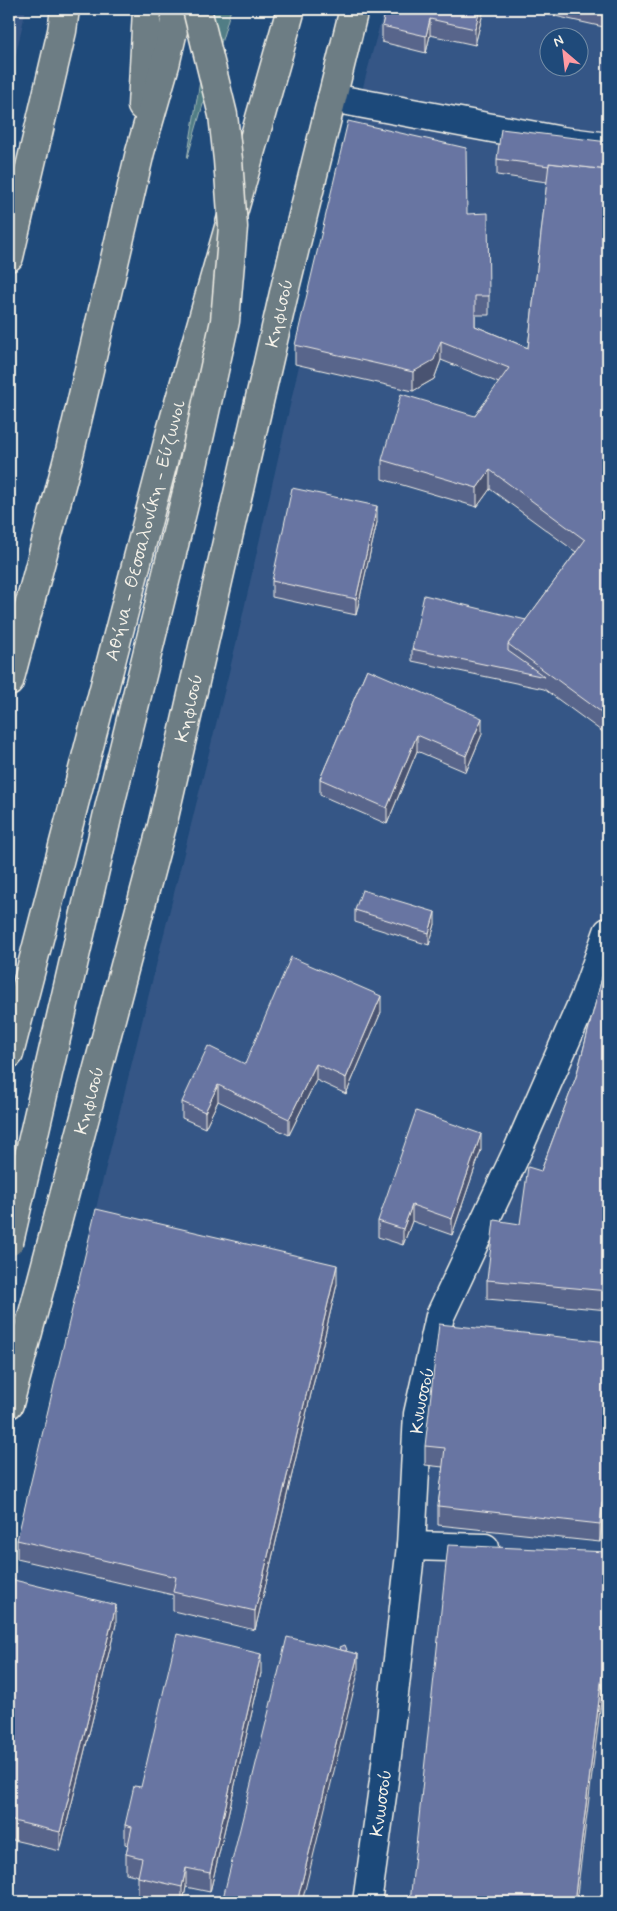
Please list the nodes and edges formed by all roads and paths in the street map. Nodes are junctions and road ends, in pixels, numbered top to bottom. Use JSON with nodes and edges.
{"nodes":[{"id":1,"x":64,"y":9,"type":"edge"},
{"id":2,"x":147,"y":9,"type":"edge"},
{"id":3,"x":178,"y":9,"type":"edge"},
{"id":4,"x":197,"y":9,"type":"edge"},
{"id":5,"x":291,"y":9,"type":"edge"},
{"id":6,"x":298,"y":9,"type":"edge"},
{"id":7,"x":354,"y":9,"type":"edge"},
{"id":8,"x":271,"y":76,"type":"junction"},
{"id":9,"x":332,"y":98,"type":"junction"},
{"id":10,"x":608,"y":148,"type":"edge"},
{"id":11,"x":140,"y":152,"type":"junction"},
{"id":12,"x":9,"y":257,"type":"edge"},
{"id":13,"x":9,"y":682,"type":"edge"},
{"id":14,"x":608,"y":932,"type":"edge"},
{"id":15,"x":9,"y":1054,"type":"edge"},
{"id":16,"x":9,"y":1242,"type":"edge"},
{"id":17,"x":9,"y":1404,"type":"edge"},
{"id":18,"x":411,"y":1546,"type":"junction"},
{"id":19,"x":510,"y":1549,"type":"edge"},
{"id":20,"x":367,"y":1902,"type":"edge"}],
"edges":[{"from":1,"to":12,"type":"main road"},
{"from":2,"to":11,"type":"main road"},
{"from":3,"to":11,"type":"main road"},
{"from":4,"to":16,"type":"main road","bridge":true},
{"from":5,"to":8,"type":"main road","name":"Αθήνα - Θεσσαλονίκη - Εύζωνοι"},
{"from":6,"to":8,"type":"main road"},
{"from":7,"to":9,"type":"main road","name":"Κηφισού"},
{"from":8,"to":15,"type":"main road","name":"Αθήνα - Θεσσαλονίκη - Εύζωνοι"},
{"from":9,"to":10,"type":"street"},
{"from":9,"to":17,"type":"main road","name":"Κηφισού"},
{"from":11,"to":13,"type":"main road"},
{"from":14,"to":18,"type":"street","name":"Κνωσσού"},
{"from":18,"to":19,"type":"street"},
{"from":18,"to":20,"type":"street","name":"Κνωσσού"}]}
